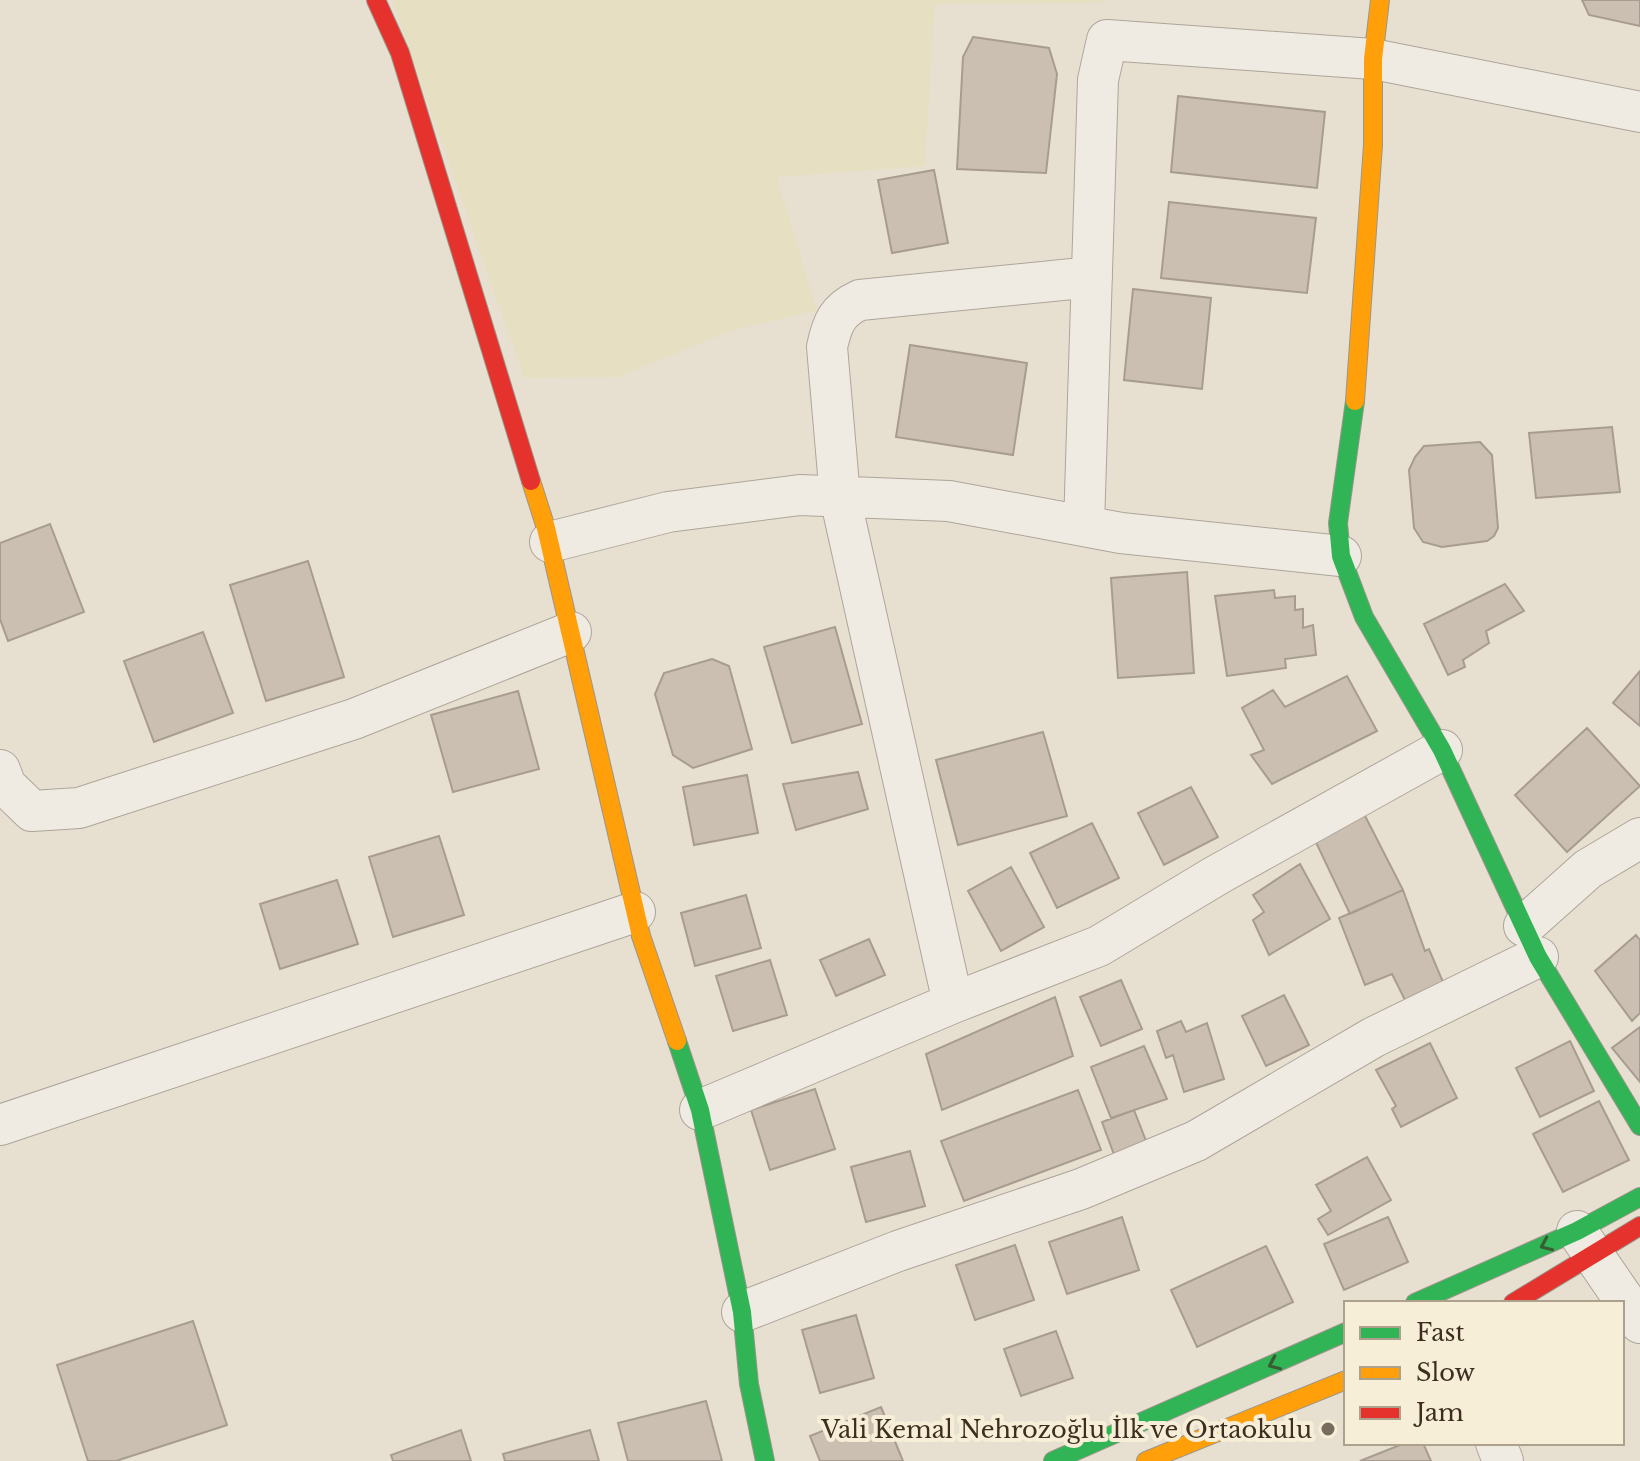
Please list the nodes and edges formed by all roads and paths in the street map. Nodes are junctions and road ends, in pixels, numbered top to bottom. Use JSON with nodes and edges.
{"nodes":[{"id":1,"x":376,"y":0,"type":"edge"},
{"id":2,"x":1380,"y":0,"type":"edge"},
{"id":3,"x":1373,"y":59,"type":"junction"},
{"id":4,"x":1640,"y":112,"type":"edge"},
{"id":5,"x":1092,"y":277,"type":"junction"},
{"id":6,"x":840,"y":497,"type":"junction"},
{"id":7,"x":1084,"y":526,"type":"junction"},
{"id":8,"x":550,"y":542,"type":"junction"},
{"id":9,"x":1341,"y":556,"type":"junction"},
{"id":10,"x":571,"y":632,"type":"junction"},
{"id":11,"x":1442,"y":750,"type":"junction"},
{"id":12,"x":0,"y":770,"type":"edge"},
{"id":13,"x":1640,"y":838,"type":"edge"},
{"id":14,"x":635,"y":912,"type":"junction"},
{"id":15,"x":1531,"y":942,"type":"junction"},
{"id":16,"x":953,"y":1003,"type":"junction"},
{"id":17,"x":700,"y":1110,"type":"junction"},
{"id":18,"x":0,"y":1125,"type":"edge"},
{"id":19,"x":1640,"y":1126,"type":"edge"},
{"id":20,"x":1640,"y":1197,"type":"edge"},
{"id":21,"x":1640,"y":1226,"type":"edge"},
{"id":22,"x":1585,"y":1244,"type":"junction"},
{"id":23,"x":1421,"y":1301,"type":"edge"},
{"id":24,"x":1515,"y":1301,"type":"edge"},
{"id":25,"x":742,"y":1312,"type":"junction"},
{"id":26,"x":1640,"y":1323,"type":"edge"},
{"id":27,"x":1344,"y":1333,"type":"edge"},
{"id":28,"x":1344,"y":1381,"type":"edge"},
{"id":29,"x":1137,"y":1450,"type":"edge"},
{"id":30,"x":765,"y":1461,"type":"edge"},
{"id":31,"x":1053,"y":1461,"type":"edge"}],
"edges":[{"from":1,"to":8,"type":"street"},
{"from":2,"to":3,"type":"street"},
{"from":3,"to":4,"type":"street"},
{"from":3,"to":5,"type":"street"},
{"from":3,"to":9,"type":"street"},
{"from":5,"to":6,"type":"street"},
{"from":5,"to":7,"type":"street"},
{"from":6,"to":7,"type":"street"},
{"from":6,"to":8,"type":"street"},
{"from":6,"to":16,"type":"street"},
{"from":7,"to":9,"type":"street"},
{"from":8,"to":10,"type":"street"},
{"from":9,"to":11,"type":"street"},
{"from":10,"to":12,"type":"street"},
{"from":10,"to":14,"type":"street"},
{"from":11,"to":15,"type":"street"},
{"from":11,"to":16,"type":"street"},
{"from":13,"to":15,"type":"street"},
{"from":14,"to":17,"type":"street"},
{"from":14,"to":18,"type":"street"},
{"from":15,"to":19,"type":"street"},
{"from":15,"to":25,"type":"street"},
{"from":16,"to":17,"type":"street"},
{"from":17,"to":25,"type":"street"},
{"from":20,"to":22,"type":"street"},
{"from":21,"to":22,"type":"street"},
{"from":22,"to":23,"type":"street","one_way":true},
{"from":22,"to":24,"type":"street"},
{"from":22,"to":26,"type":"street"},
{"from":25,"to":30,"type":"street"},
{"from":27,"to":29,"type":"street","one_way":true},
{"from":28,"to":29,"type":"street"},
{"from":29,"to":31,"type":"street"}]}
